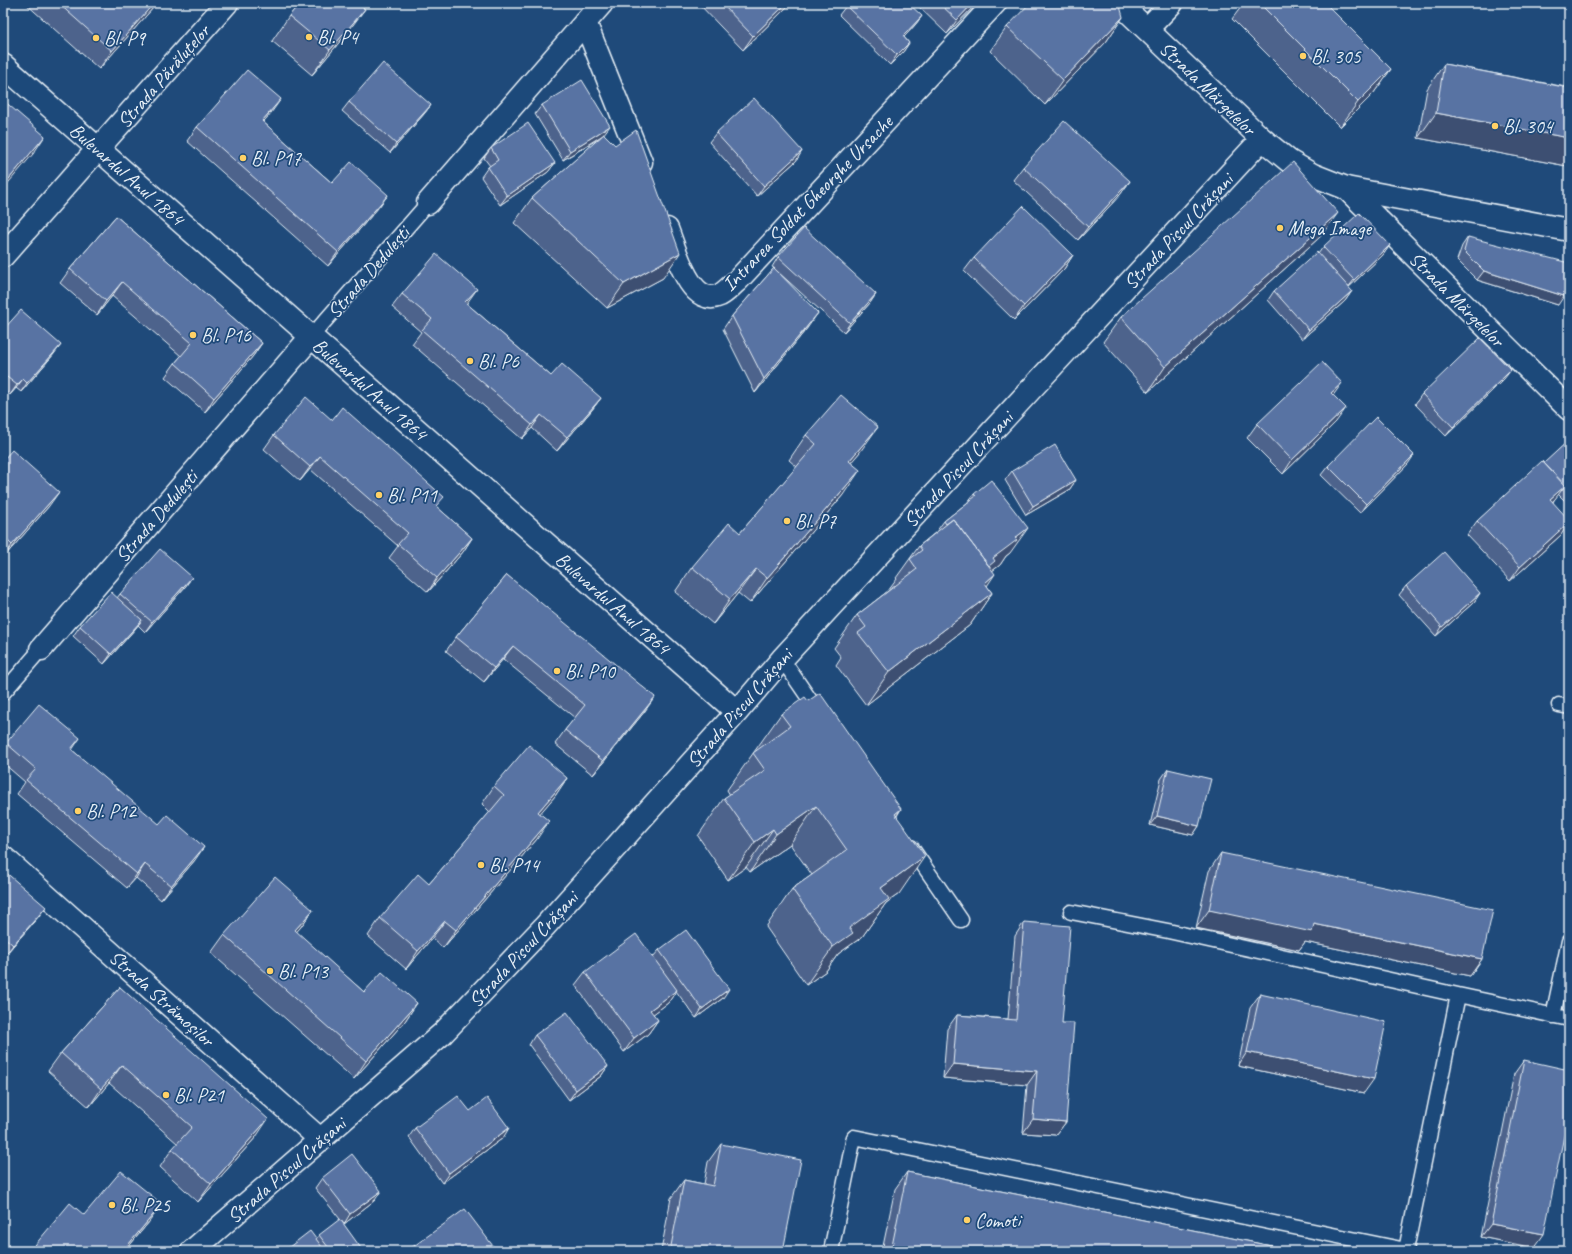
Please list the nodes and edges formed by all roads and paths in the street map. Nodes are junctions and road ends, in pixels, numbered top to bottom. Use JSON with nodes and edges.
{"nodes":[{"id":1,"x":227,"y":3,"type":"edge"},
{"id":2,"x":602,"y":3,"type":"edge"},
{"id":3,"x":995,"y":3,"type":"edge"},
{"id":4,"x":1119,"y":3,"type":"edge"},
{"id":5,"x":1172,"y":3,"type":"edge"},
{"id":6,"x":585,"y":22,"type":"junction"},
{"id":7,"x":1147,"y":29,"type":"junction"},
{"id":8,"x":3,"y":65,"type":"edge"},
{"id":9,"x":1262,"y":139,"type":"junction"},
{"id":10,"x":98,"y":149,"type":"junction"},
{"id":11,"x":647,"y":178,"type":"edge"},
{"id":12,"x":1346,"y":188,"type":"junction"},
{"id":13,"x":428,"y":203,"type":"joint"},
{"id":14,"x":659,"y":207,"type":"edge"},
{"id":15,"x":1569,"y":230,"type":"edge"},
{"id":16,"x":3,"y":256,"type":"edge"},
{"id":17,"x":312,"y":337,"type":"junction"},
{"id":18,"x":1569,"y":410,"type":"edge"},
{"id":19,"x":41,"y":649,"type":"joint"},
{"id":20,"x":782,"y":659,"type":"junction"},
{"id":21,"x":3,"y":693,"type":"edge"},
{"id":22,"x":737,"y":712,"type":"junction"},
{"id":23,"x":827,"y":724,"type":"edge"},
{"id":24,"x":903,"y":835,"type":"edge"},
{"id":25,"x":3,"y":857,"type":"edge"},
{"id":26,"x":1071,"y":912,"type":"dead end"},
{"id":27,"x":961,"y":920,"type":"dead end"},
{"id":28,"x":1569,"y":941,"type":"edge"},
{"id":29,"x":1458,"y":995,"type":"junction"},
{"id":30,"x":1553,"y":1016,"type":"junction"},
{"id":31,"x":1569,"y":1019,"type":"edge"},
{"id":32,"x":321,"y":1140,"type":"junction"},
{"id":33,"x":1405,"y":1250,"type":"edge"},
{"id":34,"x":192,"y":1251,"type":"edge"},
{"id":35,"x":831,"y":1251,"type":"edge"}],
"edges":[{"from":1,"to":10,"type":"street","name":"Strada Părăluțelor"},
{"from":2,"to":6,"type":"street","name":"Strada Dedulești"},
{"from":3,"to":14,"type":"street","name":"Intrarea Soldat Gheorghe Ursache"},
{"from":4,"to":7,"type":"street","name":"Strada Mărgelelor"},
{"from":5,"to":7,"type":"street"},
{"from":6,"to":11,"type":"street"},
{"from":6,"to":13,"type":"street","name":"Strada Dedulești"},
{"from":7,"to":9,"type":"street","name":"Strada Mărgelelor"},
{"from":8,"to":10,"type":"street","name":"Bulevardul Anul 1864"},
{"from":9,"to":12,"type":"street","name":"Strada Mărgelelor"},
{"from":9,"to":20,"type":"street","name":"Strada Piscul Crășani"},
{"from":10,"to":16,"type":"street","name":"Strada Părăluțelor"},
{"from":10,"to":17,"type":"street","name":"Bulevardul Anul 1864"},
{"from":12,"to":15,"type":"street","name":"Strada Mărgelelor"},
{"from":12,"to":18,"type":"street","name":"Strada Mărgelelor"},
{"from":13,"to":17,"type":"lane","name":"Strada Dedulești"},
{"from":17,"to":19,"type":"street","name":"Strada Dedulești"},
{"from":17,"to":22,"type":"street","name":"Bulevardul Anul 1864"},
{"from":19,"to":21,"type":"lane"},
{"from":20,"to":22,"type":"street","name":"Strada Piscul Crășani"},
{"from":20,"to":23,"type":"lane"},
{"from":22,"to":32,"type":"street","name":"Strada Piscul Crășani"},
{"from":24,"to":27,"type":"lane"},
{"from":25,"to":32,"type":"street","name":"Strada Strămoșilor"},
{"from":26,"to":29,"type":"lane"},
{"from":28,"to":30,"type":"lane"},
{"from":29,"to":30,"type":"lane"},
{"from":29,"to":33,"type":"lane"},
{"from":30,"to":31,"type":"lane"},
{"from":32,"to":34,"type":"street","name":"Strada Piscul Crășani"},
{"from":33,"to":35,"type":"lane"}]}
